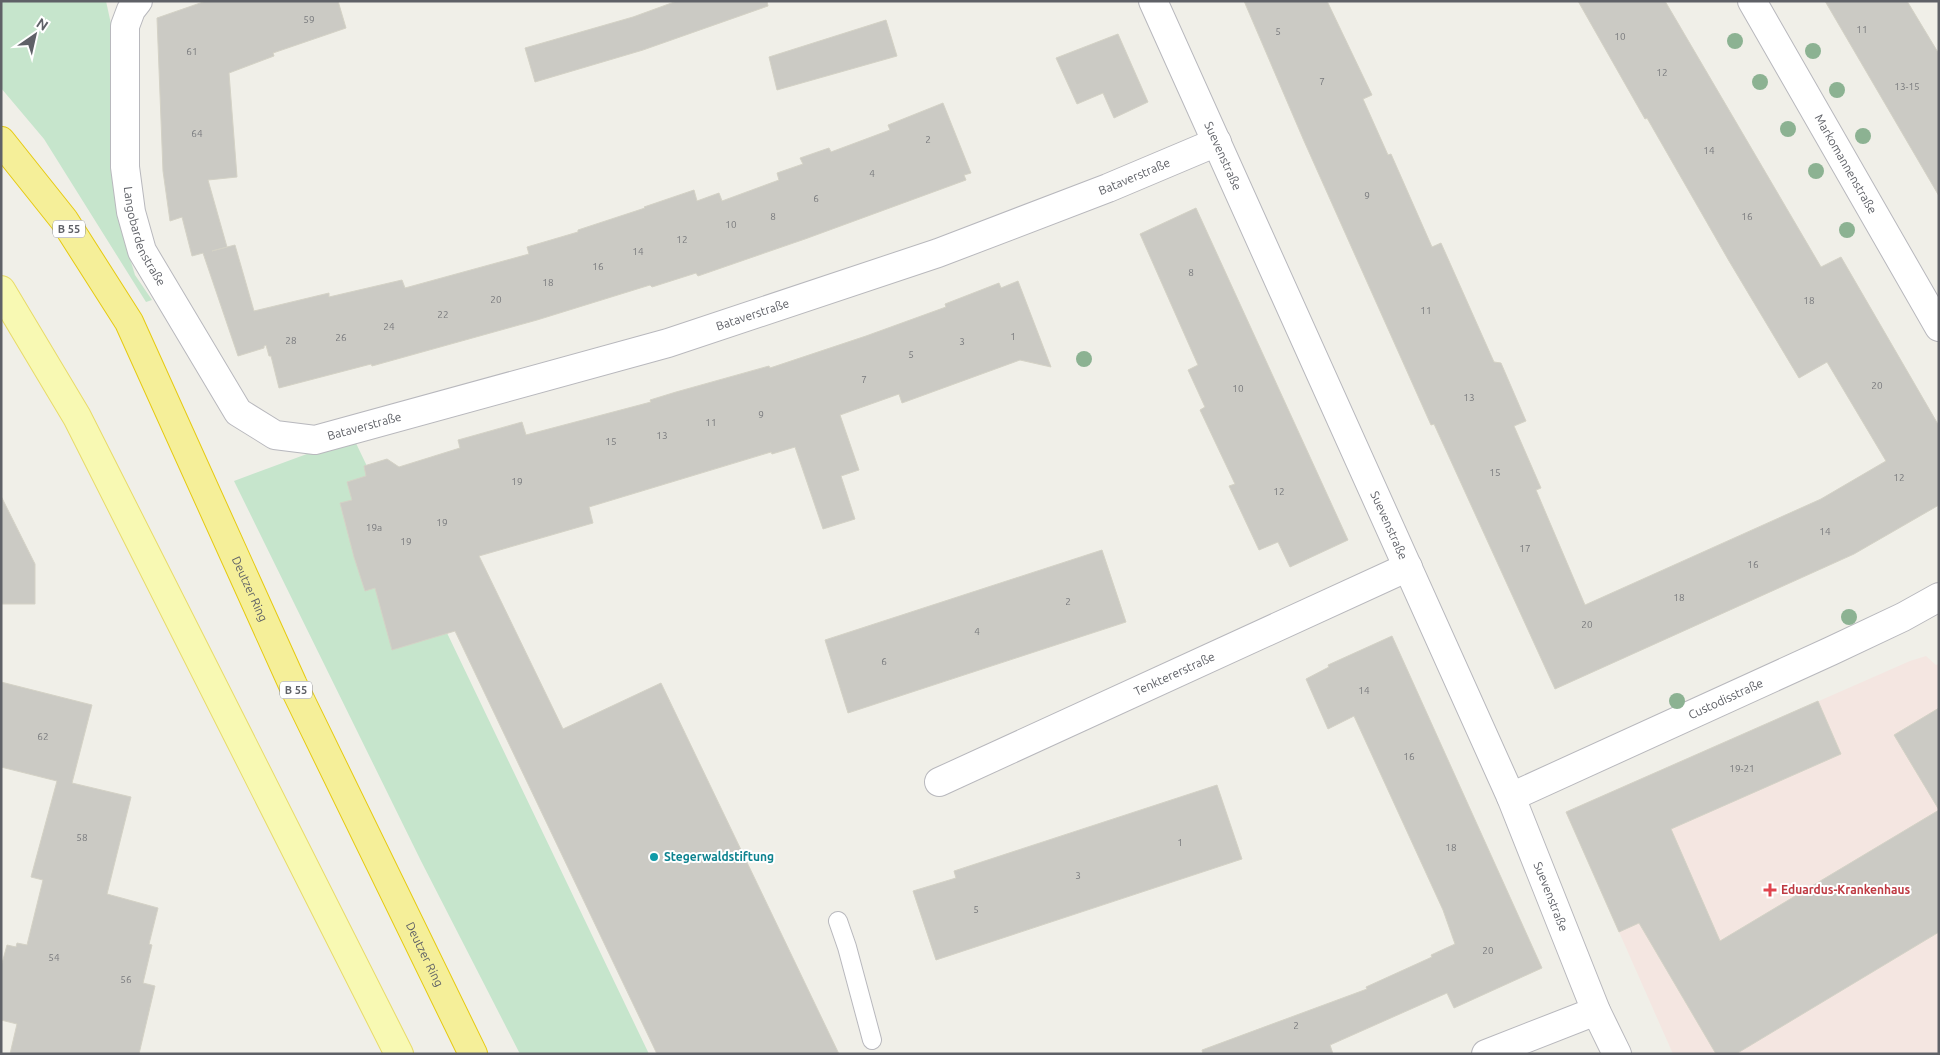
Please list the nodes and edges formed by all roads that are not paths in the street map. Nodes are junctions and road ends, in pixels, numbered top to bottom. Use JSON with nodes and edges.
{"nodes":[{"id":1,"x":138,"y":1,"type":"edge"},
{"id":2,"x":1153,"y":1,"type":"edge"},
{"id":3,"x":1752,"y":1,"type":"edge"},
{"id":4,"x":1,"y":141,"type":"edge"},
{"id":5,"x":1217,"y":142,"type":"junction"},
{"id":6,"x":1,"y":290,"type":"edge"},
{"id":7,"x":1939,"y":327,"type":"edge"},
{"id":8,"x":275,"y":435,"type":"joint"},
{"id":9,"x":1408,"y":566,"type":"junction"},
{"id":10,"x":1939,"y":597,"type":"edge"},
{"id":11,"x":939,"y":782,"type":"dead end"},
{"id":12,"x":1510,"y":797,"type":"junction"},
{"id":13,"x":838,"y":921,"type":"dead end"},
{"id":14,"x":1596,"y":1012,"type":"junction"},
{"id":15,"x":872,"y":1040,"type":"dead end"},
{"id":16,"x":399,"y":1054,"type":"edge"},
{"id":17,"x":473,"y":1054,"type":"edge"},
{"id":18,"x":1486,"y":1054,"type":"edge"},
{"id":19,"x":1617,"y":1054,"type":"edge"}],
"edges":[{"from":1,"to":8,"type":"street","name":"Langobardenstraße"},
{"from":2,"to":5,"type":"street","name":"Suevenstraße"},
{"from":3,"to":7,"type":"street","name":"Markomannenstraße"},
{"from":4,"to":17,"type":"highway","name":"Deutzer Ring","number":"B 55"},
{"from":5,"to":8,"type":"street","name":"Bataverstraße"},
{"from":5,"to":9,"type":"street","name":"Suevenstraße"},
{"from":6,"to":16,"type":"main road"},
{"from":9,"to":11,"type":"street","name":"Tenktererstraße"},
{"from":9,"to":12,"type":"street","name":"Suevenstraße"},
{"from":10,"to":12,"type":"street","name":"Custodisstraße"},
{"from":12,"to":14,"type":"street","name":"Suevenstraße"},
{"from":13,"to":15,"type":"lane"},
{"from":14,"to":18,"type":"street"},
{"from":14,"to":19,"type":"street","name":"Suevenstraße"}]}
